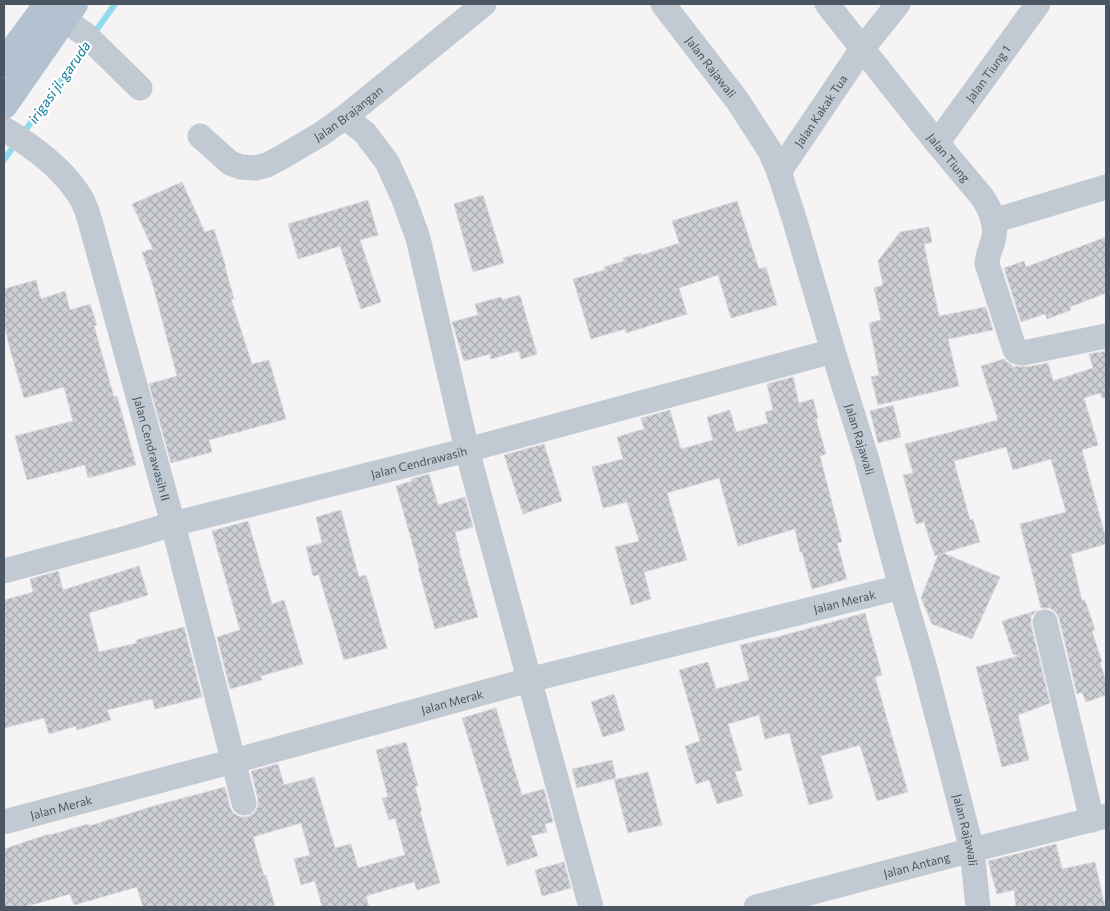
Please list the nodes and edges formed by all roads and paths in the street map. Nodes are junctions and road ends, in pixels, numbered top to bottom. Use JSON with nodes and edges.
{"nodes":[{"id":1,"x":484,"y":4,"type":"edge"},
{"id":2,"x":663,"y":4,"type":"edge"},
{"id":3,"x":827,"y":4,"type":"edge"},
{"id":4,"x":898,"y":4,"type":"edge"},
{"id":5,"x":1038,"y":4,"type":"edge"},
{"id":6,"x":61,"y":9,"type":"edge"},
{"id":7,"x":862,"y":49,"type":"junction"},
{"id":8,"x":7,"y":79,"type":"edge"},
{"id":9,"x":140,"y":88,"type":"dead end"},
{"id":10,"x":345,"y":117,"type":"junction"},
{"id":11,"x":200,"y":136,"type":"dead end"},
{"id":12,"x":16,"y":137,"type":"edge"},
{"id":13,"x":937,"y":143,"type":"junction"},
{"id":14,"x":779,"y":172,"type":"junction"},
{"id":15,"x":1106,"y":188,"type":"edge"},
{"id":16,"x":994,"y":221,"type":"junction"},
{"id":17,"x":1106,"y":336,"type":"edge"},
{"id":18,"x":833,"y":351,"type":"junction"},
{"id":19,"x":467,"y":450,"type":"junction"},
{"id":20,"x":173,"y":524,"type":"junction"},
{"id":21,"x":4,"y":571,"type":"edge"},
{"id":22,"x":901,"y":587,"type":"junction"},
{"id":23,"x":1045,"y":622,"type":"dead end"},
{"id":24,"x":529,"y":680,"type":"junction"},
{"id":25,"x":234,"y":761,"type":"junction"},
{"id":26,"x":244,"y":803,"type":"dead end"},
{"id":27,"x":1099,"y":818,"type":"edge"},
{"id":28,"x":4,"y":822,"type":"edge"},
{"id":29,"x":972,"y":850,"type":"junction"},
{"id":30,"x":591,"y":907,"type":"edge"},
{"id":31,"x":756,"y":907,"type":"edge"},
{"id":32,"x":978,"y":907,"type":"edge"}],
"edges":[{"from":1,"to":10,"type":"street","name":"Jalan Brajangan"},
{"from":2,"to":14,"type":"street","name":"Jalan Rajawali"},
{"from":3,"to":7,"type":"street","name":"Jalan Tiung"},
{"from":4,"to":7,"type":"street","name":"Jalan Kakak Tua"},
{"from":5,"to":13,"type":"street","name":"Jalan Tiung 1"},
{"from":6,"to":8,"type":"main road"},
{"from":6,"to":9,"type":"street"},
{"from":7,"to":13,"type":"street","name":"Jalan Tiung"},
{"from":7,"to":14,"type":"street","name":"Jalan Kakak Tua"},
{"from":10,"to":11,"type":"street","name":"Jalan Brajangan"},
{"from":10,"to":19,"type":"street"},
{"from":12,"to":20,"type":"street","name":"Jalan Cendrawasih II"},
{"from":13,"to":16,"type":"street","name":"Jalan Tiung"},
{"from":14,"to":18,"type":"street","name":"Jalan Rajawali"},
{"from":15,"to":16,"type":"street"},
{"from":16,"to":17,"type":"street"},
{"from":18,"to":19,"type":"street","name":"Jalan Cendrawasih"},
{"from":18,"to":22,"type":"street","name":"Jalan Rajawali"},
{"from":19,"to":20,"type":"street","name":"Jalan Cendrawasih"},
{"from":19,"to":24,"type":"street"},
{"from":20,"to":21,"type":"street","name":"Jalan Cendrawasih"},
{"from":20,"to":25,"type":"street","name":"Jalan Cendrawasih II"},
{"from":22,"to":24,"type":"street","name":"Jalan Merak"},
{"from":22,"to":29,"type":"street","name":"Jalan Rajawali"},
{"from":23,"to":27,"type":"street"},
{"from":24,"to":25,"type":"street","name":"Jalan Merak"},
{"from":24,"to":30,"type":"street"},
{"from":25,"to":26,"type":"street","name":"Jalan Cendrawasih II"},
{"from":25,"to":28,"type":"street","name":"Jalan Merak"},
{"from":27,"to":29,"type":"street","name":"Jalan Antang"},
{"from":29,"to":31,"type":"street","name":"Jalan Antang"},
{"from":29,"to":32,"type":"street","name":"Jalan Rajawali"}]}
